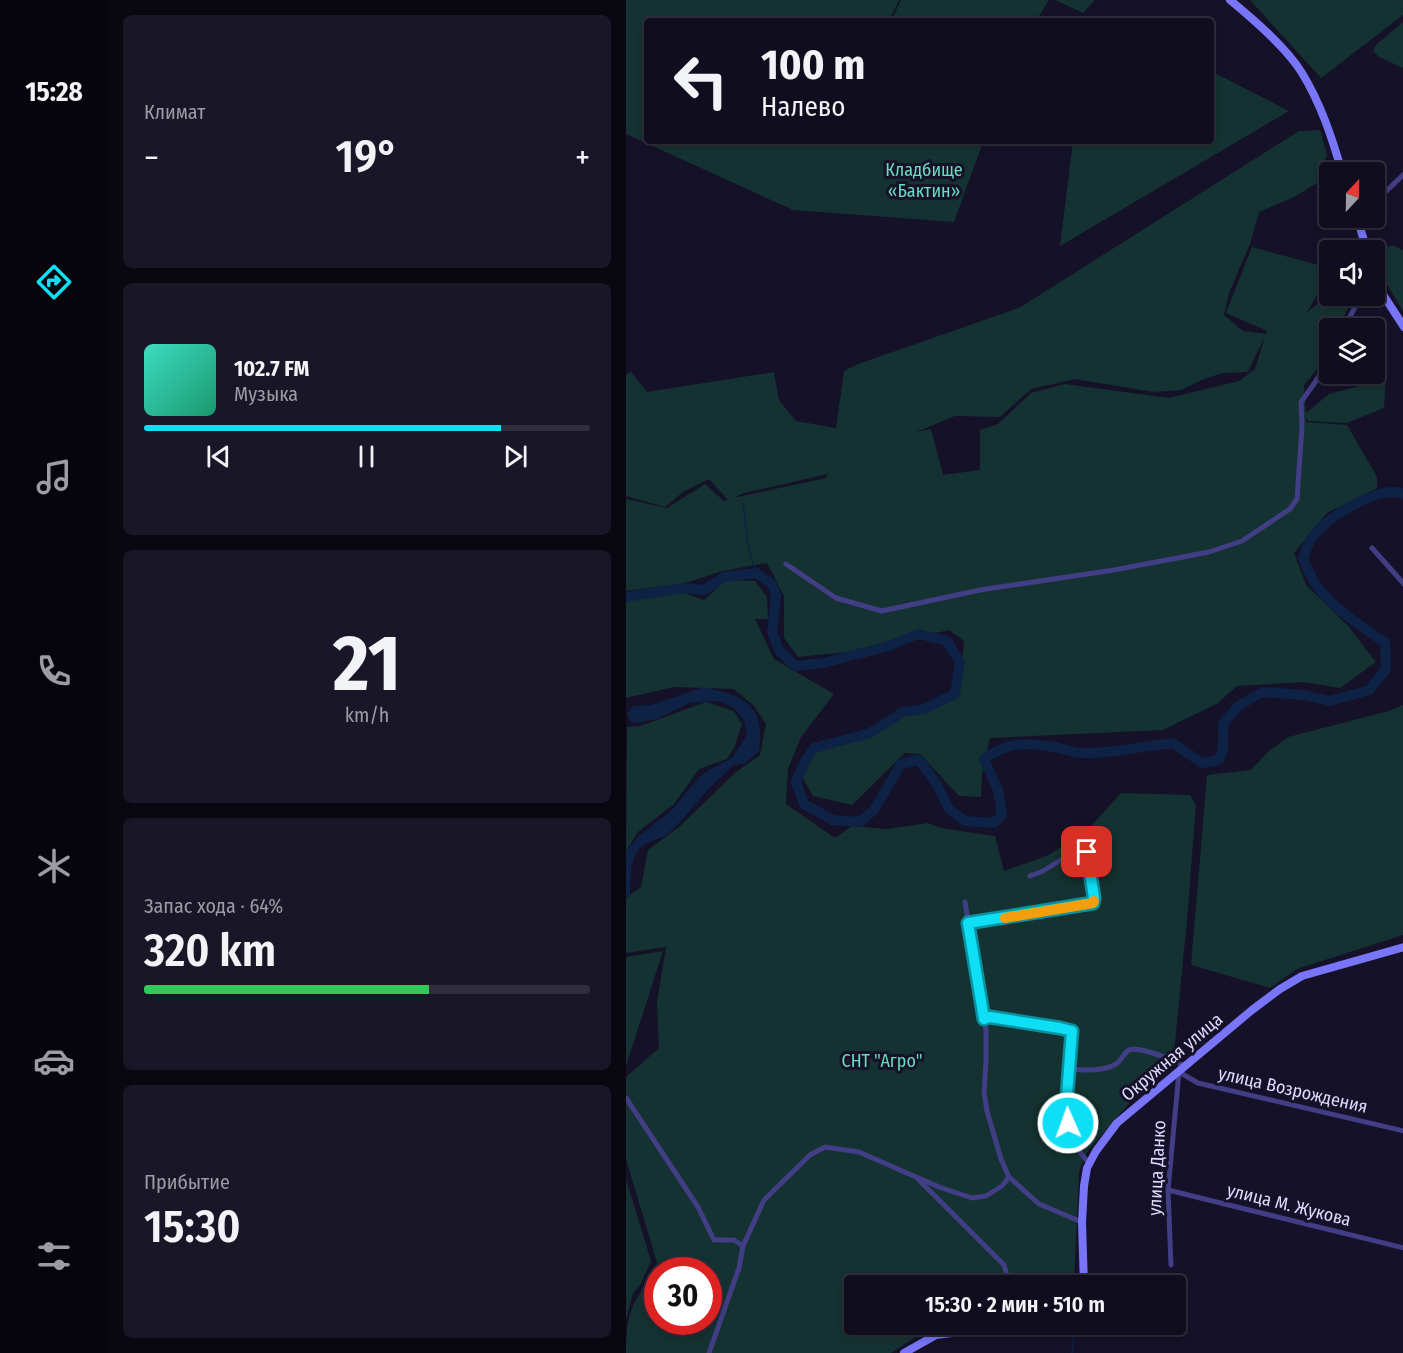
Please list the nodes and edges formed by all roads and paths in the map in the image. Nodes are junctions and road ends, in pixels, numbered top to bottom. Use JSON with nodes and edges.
{"nodes":[{"id":1,"x":1230,"y":0,"type":"edge"},
{"id":2,"x":1339,"y":162,"type":"edge"},
{"id":3,"x":1403,"y":174,"type":"edge"},
{"id":4,"x":1385,"y":192,"type":"edge"},
{"id":5,"x":1385,"y":298,"type":"edge"},
{"id":6,"x":1403,"y":327,"type":"edge"},
{"id":7,"x":1319,"y":376,"type":"edge"},
{"id":8,"x":1372,"y":548,"type":"dead end"},
{"id":9,"x":786,"y":564,"type":"dead end"},
{"id":10,"x":1403,"y":584,"type":"edge"},
{"id":11,"x":1030,"y":876,"type":"dead end"},
{"id":12,"x":965,"y":902,"type":"dead end"},
{"id":13,"x":968,"y":923,"type":"junction"},
{"id":14,"x":1403,"y":947,"type":"edge"},
{"id":15,"x":984,"y":1019,"type":"junction"},
{"id":16,"x":1068,"y":1069,"type":"junction"},
{"id":17,"x":1181,"y":1069,"type":"junction"},
{"id":18,"x":626,"y":1098,"type":"edge"},
{"id":19,"x":1403,"y":1131,"type":"edge"},
{"id":20,"x":1088,"y":1163,"type":"junction"},
{"id":21,"x":912,"y":1174,"type":"junction"},
{"id":22,"x":1009,"y":1177,"type":"junction"},
{"id":23,"x":1168,"y":1190,"type":"junction"},
{"id":24,"x":1082,"y":1222,"type":"junction"},
{"id":25,"x":743,"y":1246,"type":"junction"},
{"id":26,"x":1403,"y":1248,"type":"edge"},
{"id":27,"x":1171,"y":1265,"type":"dead end"},
{"id":28,"x":1007,"y":1275,"type":"edge"},
{"id":29,"x":1084,"y":1275,"type":"edge"},
{"id":30,"x":936,"y":1335,"type":"edge"},
{"id":31,"x":709,"y":1353,"type":"edge"},
{"id":32,"x":904,"y":1353,"type":"edge"}],
"edges":[{"from":1,"to":2,"type":"street"},
{"from":3,"to":4,"type":"street"},
{"from":5,"to":6,"type":"street"},
{"from":7,"to":9,"type":"street"},
{"from":8,"to":10,"type":"street"},
{"from":11,"to":13,"type":"street"},
{"from":12,"to":13,"type":"street"},
{"from":13,"to":15,"type":"street"},
{"from":14,"to":17,"type":"street","name":"Окружная улица"},
{"from":15,"to":16,"type":"street"},
{"from":15,"to":22,"type":"street"},
{"from":16,"to":17,"type":"street","name":"улица Возрождения"},
{"from":16,"to":20,"type":"street"},
{"from":17,"to":19,"type":"street","name":"улица Возрождения"},
{"from":17,"to":20,"type":"street","name":"Окружная улица"},
{"from":17,"to":23,"type":"street","name":"улица Данко"},
{"from":18,"to":25,"type":"street"},
{"from":20,"to":24,"type":"street","name":"Окружная улица"},
{"from":21,"to":22,"type":"street"},
{"from":21,"to":25,"type":"street"},
{"from":21,"to":28,"type":"street"},
{"from":22,"to":24,"type":"street"},
{"from":23,"to":26,"type":"street","name":"улица М. Жукова"},
{"from":23,"to":27,"type":"street","name":"улица Данко"},
{"from":24,"to":29,"type":"street","name":"Окружная улица"},
{"from":25,"to":31,"type":"street"},
{"from":30,"to":32,"type":"street"}]}
